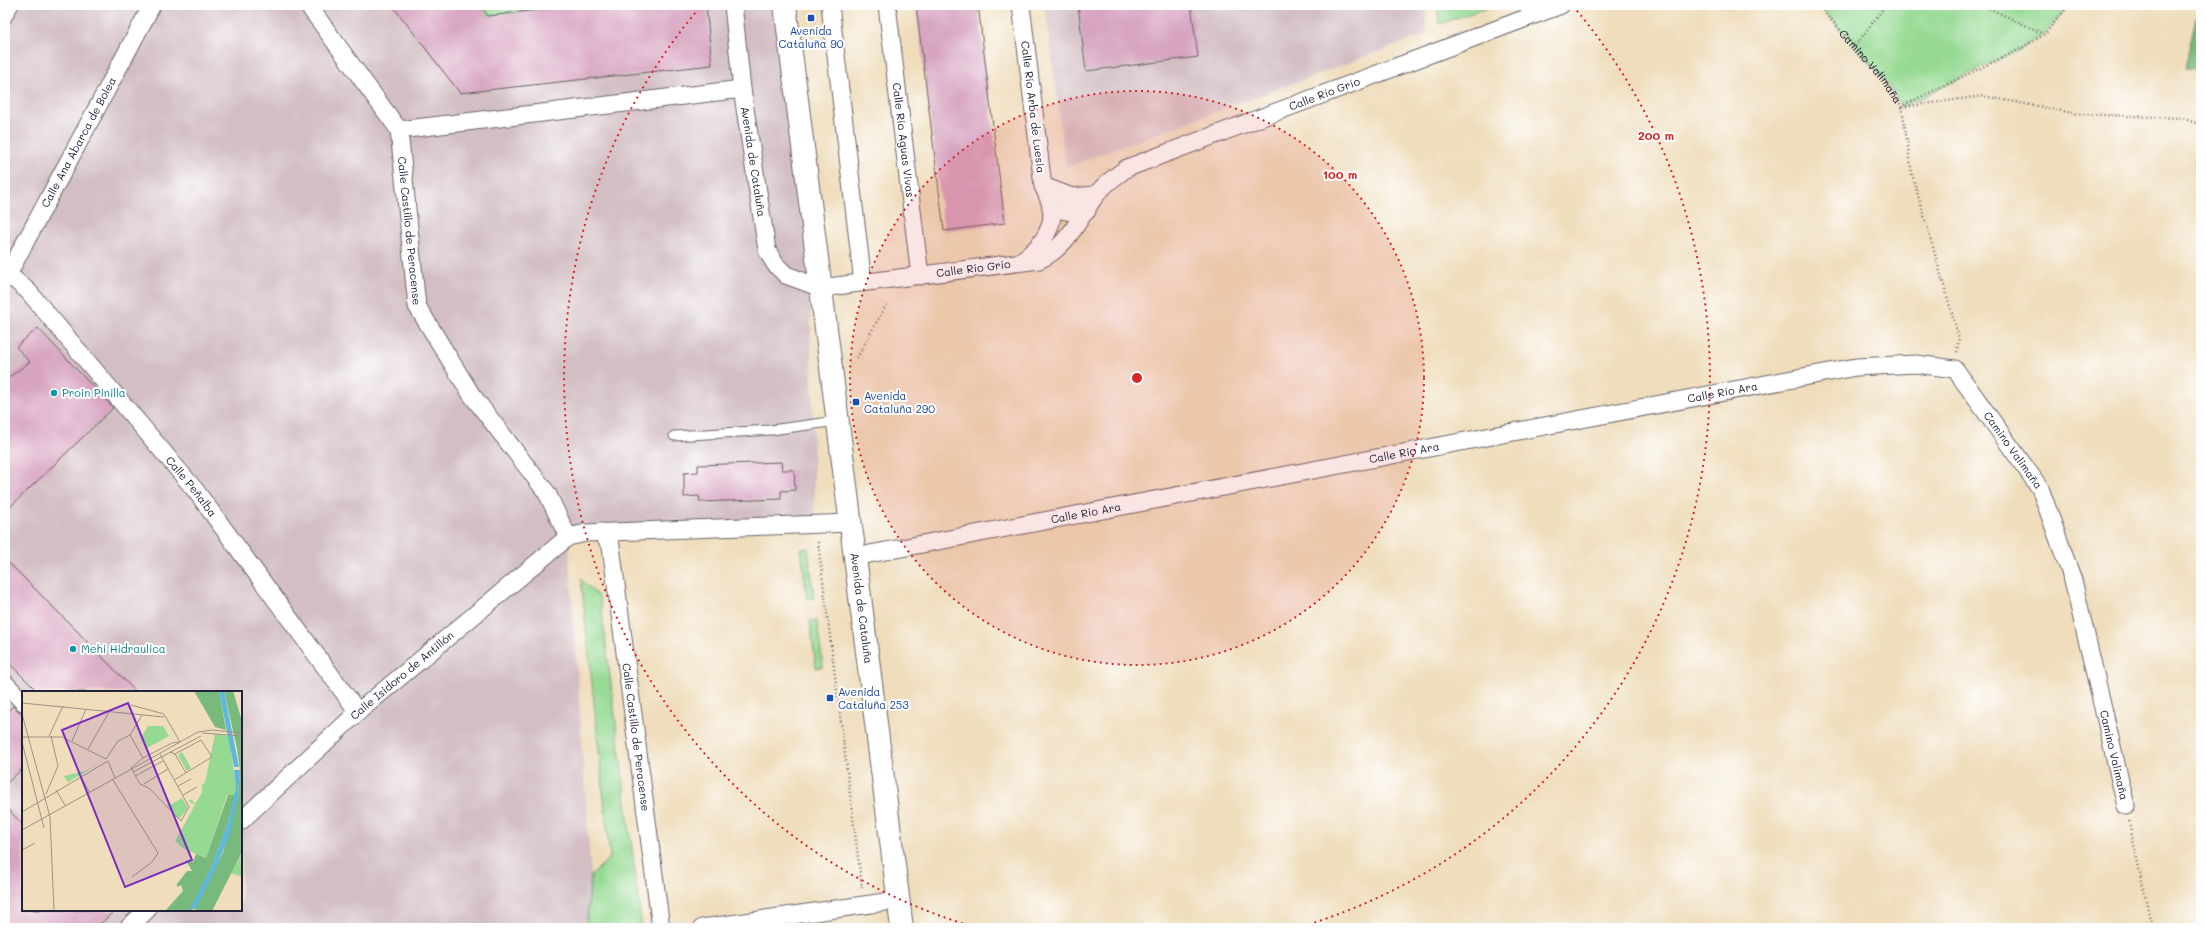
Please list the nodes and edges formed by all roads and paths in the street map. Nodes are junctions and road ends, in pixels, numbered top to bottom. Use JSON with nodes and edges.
{"nodes":[{"id":1,"x":14,"y":5,"type":"edge"},
{"id":2,"x":152,"y":5,"type":"edge"},
{"id":3,"x":308,"y":5,"type":"edge"},
{"id":4,"x":732,"y":5,"type":"edge"},
{"id":5,"x":785,"y":5,"type":"edge"},
{"id":6,"x":830,"y":5,"type":"edge"},
{"id":7,"x":887,"y":5,"type":"edge"},
{"id":8,"x":1021,"y":5,"type":"edge"},
{"id":9,"x":1561,"y":5,"type":"edge"},
{"id":10,"x":1818,"y":5,"type":"edge"},
{"id":11,"x":1886,"y":5,"type":"edge"},
{"id":12,"x":1982,"y":5,"type":"edge"},
{"id":13,"x":2069,"y":5,"type":"edge"},
{"id":14,"x":5,"y":21,"type":"edge"},
{"id":15,"x":2045,"y":34,"type":"junction"},
{"id":16,"x":1855,"y":46,"type":"junction"},
{"id":17,"x":742,"y":89,"type":"junction"},
{"id":18,"x":1902,"y":107,"type":"junction"},
{"id":19,"x":2201,"y":125,"type":"edge"},
{"id":20,"x":399,"y":130,"type":"junction"},
{"id":21,"x":1043,"y":186,"type":"junction"},
{"id":22,"x":1096,"y":195,"type":"junction"},
{"id":23,"x":1051,"y":208,"type":"junction"},
{"id":24,"x":1087,"y":211,"type":"junction"},
{"id":25,"x":1017,"y":263,"type":"junction"},
{"id":26,"x":920,"y":276,"type":"junction"},
{"id":27,"x":7,"y":277,"type":"edge"},
{"id":28,"x":863,"y":283,"type":"junction"},
{"id":29,"x":821,"y":288,"type":"junction"},
{"id":30,"x":886,"y":305,"type":"dead end"},
{"id":31,"x":857,"y":358,"type":"dead end"},
{"id":32,"x":1955,"y":369,"type":"junction"},
{"id":33,"x":837,"y":421,"type":"junction"},
{"id":34,"x":674,"y":436,"type":"dead end"},
{"id":35,"x":850,"y":523,"type":"junction"},
{"id":36,"x":816,"y":524,"type":"junction"},
{"id":37,"x":568,"y":537,"type":"junction"},
{"id":38,"x":615,"y":539,"type":"junction"},
{"id":39,"x":854,"y":557,"type":"junction"},
{"id":40,"x":5,"y":683,"type":"edge"},
{"id":41,"x":22,"y":701,"type":"edge"},
{"id":42,"x":358,"y":712,"type":"junction"},
{"id":43,"x":2126,"y":806,"type":"joint"},
{"id":44,"x":242,"y":820,"type":"edge"},
{"id":45,"x":862,"y":891,"type":"dead end"},
{"id":46,"x":899,"y":900,"type":"junction"},
{"id":47,"x":146,"y":911,"type":"edge"},
{"id":48,"x":128,"y":928,"type":"edge"},
{"id":49,"x":661,"y":928,"type":"edge"},
{"id":50,"x":702,"y":928,"type":"edge"},
{"id":51,"x":902,"y":928,"type":"edge"},
{"id":52,"x":2152,"y":928,"type":"edge"}],
"edges":[{"from":1,"to":14,"type":"lane"},
{"from":2,"to":27,"type":"street","name":"Calle Ana Abarca de Bolea"},
{"from":3,"to":20,"type":"street"},
{"from":4,"to":17,"type":"street","name":"Avenida de Cataluña"},
{"from":5,"to":29,"type":"main road","name":"Avenida de Cataluña"},
{"from":6,"to":28,"type":"street"},
{"from":7,"to":26,"type":"street","name":"Calle Río Aguas Vivas"},
{"from":8,"to":21,"type":"street","name":"Calle Río Arba de Luesia"},
{"from":9,"to":22,"type":"street","name":"Calle Río Grío"},
{"from":10,"to":16,"type":"path","name":"Camino Valimaña"},
{"from":11,"to":16,"type":"path"},
{"from":12,"to":15,"type":"path"},
{"from":13,"to":15,"type":"path"},
{"from":15,"to":18,"type":"path"},
{"from":16,"to":18,"type":"path","name":"Camino Valimaña"},
{"from":17,"to":20,"type":"street"},
{"from":17,"to":29,"type":"street","name":"Avenida de Cataluña"},
{"from":18,"to":19,"type":"path"},
{"from":18,"to":32,"type":"path","name":"Camino Valimaña"},
{"from":20,"to":37,"type":"street","name":"Calle Castillo de Peracense"},
{"from":21,"to":22,"type":"street"},
{"from":21,"to":23,"type":"street","name":"Calle Río Arba de Luesia"},
{"from":22,"to":24,"type":"street","name":"Calle Río Grío"},
{"from":23,"to":24,"type":"street"},
{"from":23,"to":25,"type":"street","name":"Calle Río Arba de Luesia"},
{"from":24,"to":25,"type":"street","name":"Calle Río Grío"},
{"from":25,"to":26,"type":"street","name":"Calle Río Grío"},
{"from":26,"to":28,"type":"street","name":"Calle Río Grío"},
{"from":27,"to":42,"type":"street","name":"Calle Peñalba"},
{"from":28,"to":29,"type":"street","name":"Calle Río Grío"},
{"from":29,"to":33,"type":"main road","name":"Avenida de Cataluña"},
{"from":30,"to":31,"type":"path"},
{"from":32,"to":39,"type":"street","name":"Calle Río Ara"},
{"from":32,"to":43,"type":"street","name":"Camino Valimaña"},
{"from":33,"to":34,"type":"lane"},
{"from":33,"to":35,"type":"main road","name":"Avenida de Cataluña"},
{"from":35,"to":36,"type":"street"},
{"from":35,"to":39,"type":"main road","name":"Avenida de Cataluña"},
{"from":36,"to":38,"type":"street"},
{"from":36,"to":45,"type":"path"},
{"from":37,"to":38,"type":"street"},
{"from":37,"to":42,"type":"street","name":"Calle Isidoro de Antillón"},
{"from":38,"to":49,"type":"street","name":"Calle Castillo de Peracense"},
{"from":39,"to":46,"type":"main road","name":"Avenida de Cataluña"},
{"from":40,"to":41,"type":"street"},
{"from":42,"to":44,"type":"street","name":"Calle Isidoro de Antillón"},
{"from":43,"to":52,"type":"path","name":"Camino Valimaña"},
{"from":46,"to":50,"type":"street"},
{"from":46,"to":51,"type":"main road","name":"Avenida de Cataluña"},
{"from":47,"to":48,"type":"street"}]}
